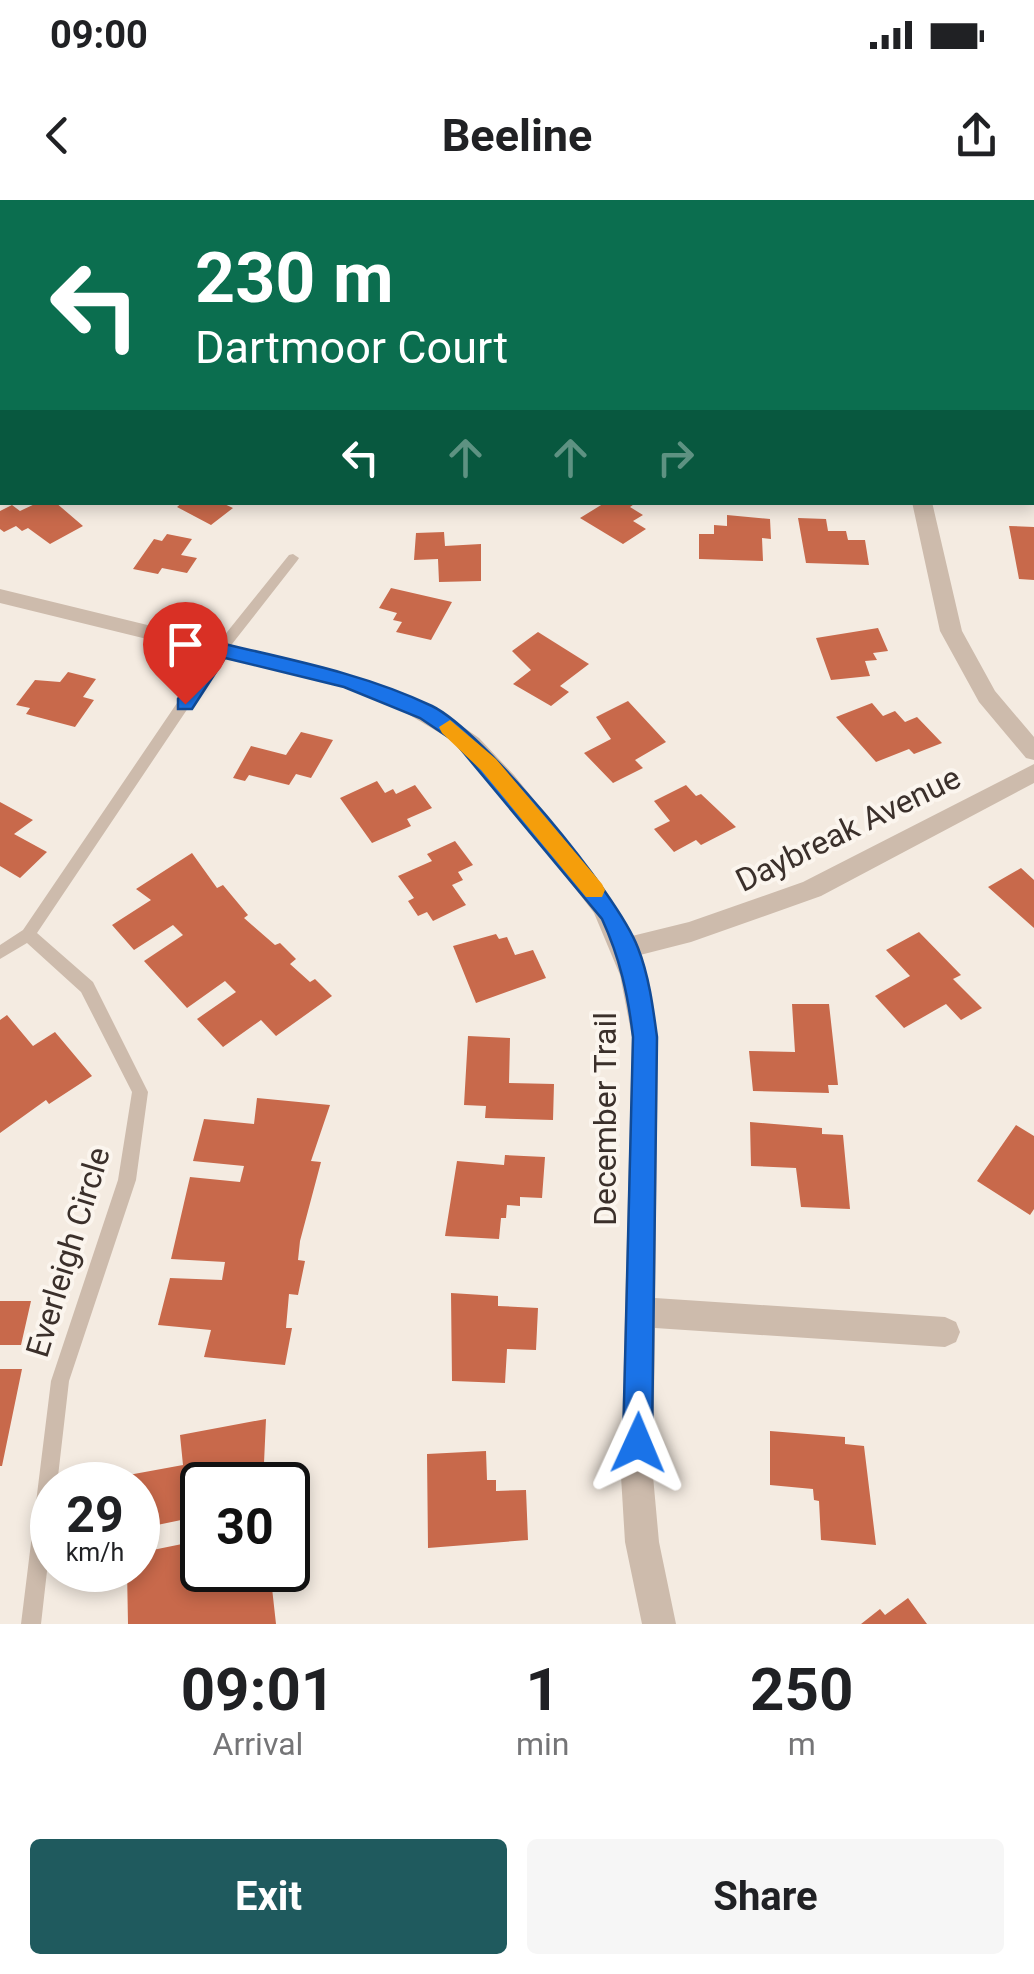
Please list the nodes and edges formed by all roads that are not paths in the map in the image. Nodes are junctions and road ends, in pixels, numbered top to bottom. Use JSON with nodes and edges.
{"nodes":[{"id":1,"x":923,"y":505,"type":"edge"},
{"id":2,"x":293,"y":558,"type":"dead end"},
{"id":3,"x":0,"y":596,"type":"edge"},
{"id":4,"x":220,"y":650,"type":"junction"},
{"id":5,"x":1034,"y":752,"type":"edge"},
{"id":6,"x":1034,"y":773,"type":"edge"},
{"id":7,"x":28,"y":934,"type":"junction"},
{"id":8,"x":627,"y":948,"type":"junction"},
{"id":9,"x":0,"y":953,"type":"edge"},
{"id":10,"x":640,"y":1312,"type":"junction"},
{"id":11,"x":945,"y":1332,"type":"dead end"},
{"id":12,"x":31,"y":1624,"type":"edge"},
{"id":13,"x":658,"y":1624,"type":"edge"}],
"edges":[{"from":1,"to":5,"type":"street"},
{"from":2,"to":4,"type":"lane"},
{"from":3,"to":4,"type":"street","name":"December Trail"},
{"from":4,"to":7,"type":"lane"},
{"from":4,"to":8,"type":"street","name":"December Trail"},
{"from":6,"to":8,"type":"street","name":"Daybreak Avenue"},
{"from":7,"to":9,"type":"lane"},
{"from":7,"to":12,"type":"lane","name":"Everleigh Circle"},
{"from":8,"to":10,"type":"street","name":"December Trail"},
{"from":10,"to":11,"type":"street"},
{"from":10,"to":13,"type":"street","name":"December Trail"}]}
